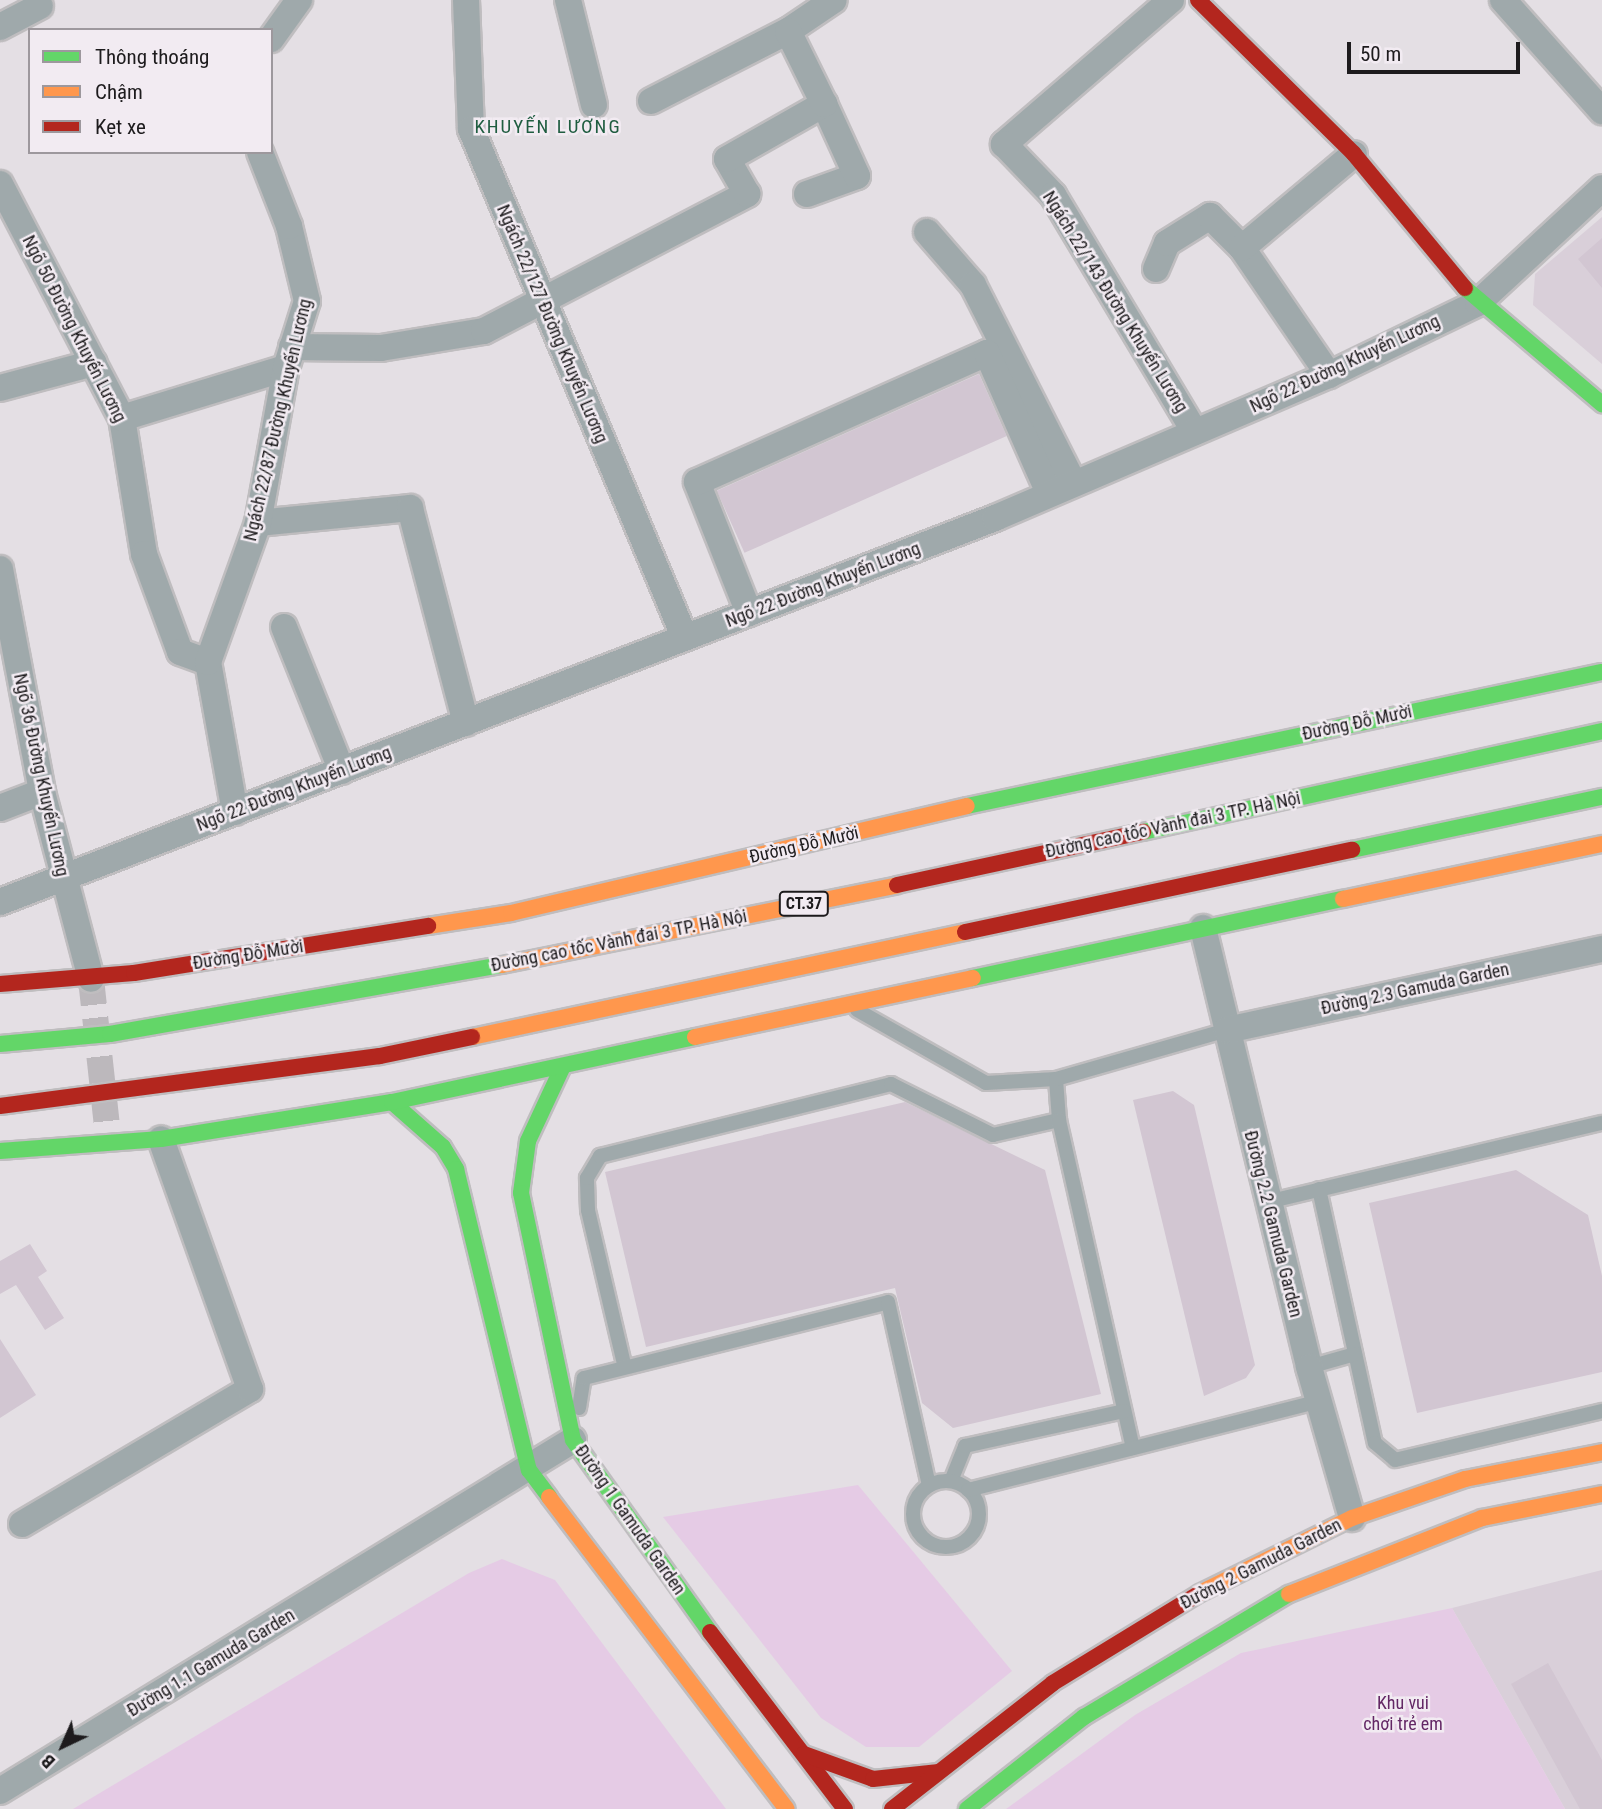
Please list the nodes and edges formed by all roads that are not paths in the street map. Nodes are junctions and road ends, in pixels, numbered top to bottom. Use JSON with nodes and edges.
{"nodes":[{"id":1,"x":299,"y":0,"type":"edge"},
{"id":2,"x":466,"y":0,"type":"edge"},
{"id":3,"x":568,"y":0,"type":"edge"},
{"id":4,"x":834,"y":0,"type":"edge"},
{"id":5,"x":1171,"y":0,"type":"edge"},
{"id":6,"x":1198,"y":0,"type":"edge"},
{"id":7,"x":1503,"y":0,"type":"edge"},
{"id":8,"x":40,"y":6,"type":"dead end"},
{"id":9,"x":0,"y":27,"type":"edge"},
{"id":10,"x":788,"y":31,"type":"junction"},
{"id":11,"x":273,"y":36,"type":"edge"},
{"id":12,"x":651,"y":101,"type":"dead end"},
{"id":13,"x":824,"y":104,"type":"junction"},
{"id":14,"x":594,"y":105,"type":"dead end"},
{"id":15,"x":1602,"y":111,"type":"edge"},
{"id":16,"x":261,"y":154,"type":"edge"},
{"id":17,"x":1354,"y":154,"type":"junction"},
{"id":18,"x":1602,"y":188,"type":"edge"},
{"id":19,"x":1,"y":189,"type":"edge"},
{"id":20,"x":807,"y":194,"type":"dead end"},
{"id":21,"x":927,"y":232,"type":"dead end"},
{"id":22,"x":1242,"y":248,"type":"junction"},
{"id":23,"x":1156,"y":270,"type":"dead end"},
{"id":24,"x":1478,"y":303,"type":"junction"},
{"id":25,"x":543,"y":305,"type":"junction"},
{"id":26,"x":289,"y":357,"type":"junction"},
{"id":27,"x":94,"y":363,"type":"junction"},
{"id":28,"x":1329,"y":375,"type":"junction"},
{"id":29,"x":0,"y":388,"type":"edge"},
{"id":30,"x":1602,"y":404,"type":"edge"},
{"id":31,"x":122,"y":418,"type":"junction"},
{"id":32,"x":1195,"y":432,"type":"junction"},
{"id":33,"x":1073,"y":482,"type":"junction"},
{"id":34,"x":1049,"y":493,"type":"junction"},
{"id":35,"x":258,"y":523,"type":"junction"},
{"id":36,"x":0,"y":571,"type":"edge"},
{"id":37,"x":749,"y":613,"type":"junction"},
{"id":38,"x":284,"y":627,"type":"dead end"},
{"id":39,"x":685,"y":638,"type":"junction"},
{"id":40,"x":208,"y":662,"type":"junction"},
{"id":41,"x":1602,"y":672,"type":"edge"},
{"id":42,"x":11,"y":694,"type":"edge"},
{"id":43,"x":466,"y":723,"type":"junction"},
{"id":44,"x":1602,"y":731,"type":"edge"},
{"id":45,"x":342,"y":771,"type":"junction"},
{"id":46,"x":42,"y":792,"type":"junction"},
{"id":47,"x":1602,"y":797,"type":"edge"},
{"id":48,"x":0,"y":808,"type":"edge"},
{"id":49,"x":235,"y":812,"type":"junction"},
{"id":50,"x":1602,"y":844,"type":"edge"},
{"id":51,"x":63,"y":878,"type":"junction"},
{"id":52,"x":0,"y":902,"type":"edge"},
{"id":53,"x":1203,"y":928,"type":"junction"},
{"id":54,"x":1602,"y":949,"type":"edge"},
{"id":55,"x":91,"y":979,"type":"junction"},
{"id":56,"x":0,"y":984,"type":"edge"},
{"id":57,"x":847,"y":1004,"type":"junction"},
{"id":58,"x":1227,"y":1030,"type":"junction"},
{"id":59,"x":0,"y":1044,"type":"edge"},
{"id":60,"x":563,"y":1066,"type":"junction"},
{"id":61,"x":1056,"y":1079,"type":"junction"},
{"id":62,"x":392,"y":1102,"type":"junction"},
{"id":63,"x":0,"y":1106,"type":"edge"},
{"id":64,"x":1059,"y":1120,"type":"junction"},
{"id":65,"x":1602,"y":1123,"type":"edge"},
{"id":66,"x":161,"y":1139,"type":"junction"},
{"id":67,"x":0,"y":1151,"type":"edge"},
{"id":68,"x":1319,"y":1189,"type":"junction"},
{"id":69,"x":1267,"y":1202,"type":"junction"},
{"id":70,"x":1355,"y":1354,"type":"junction"},
{"id":71,"x":624,"y":1364,"type":"junction"},
{"id":72,"x":1309,"y":1367,"type":"junction"},
{"id":73,"x":1320,"y":1401,"type":"junction"},
{"id":74,"x":1124,"y":1411,"type":"junction"},
{"id":75,"x":1602,"y":1411,"type":"edge"},
{"id":76,"x":573,"y":1440,"type":"junction"},
{"id":77,"x":1133,"y":1448,"type":"junction"},
{"id":78,"x":1447,"y":1452,"type":"junction"},
{"id":79,"x":1602,"y":1452,"type":"edge"},
{"id":80,"x":529,"y":1470,"type":"junction"},
{"id":81,"x":1465,"y":1479,"type":"junction"},
{"id":82,"x":951,"y":1481,"type":"junction"},
{"id":83,"x":929,"y":1485,"type":"junction"},
{"id":84,"x":968,"y":1490,"type":"junction"},
{"id":85,"x":1602,"y":1494,"type":"edge"},
{"id":86,"x":22,"y":1524,"type":"dead end"},
{"id":87,"x":1358,"y":1538,"type":"junction"},
{"id":88,"x":803,"y":1754,"type":"junction"},
{"id":89,"x":938,"y":1772,"type":"junction"},
{"id":90,"x":769,"y":1787,"type":"junction"},
{"id":91,"x":0,"y":1791,"type":"edge"},
{"id":92,"x":777,"y":1809,"type":"edge"},
{"id":93,"x":787,"y":1809,"type":"edge"},
{"id":94,"x":845,"y":1809,"type":"edge"},
{"id":95,"x":892,"y":1809,"type":"edge"},
{"id":96,"x":967,"y":1809,"type":"edge"}],
"edges":[{"from":1,"to":11,"type":"street"},
{"from":2,"to":25,"type":"street","name":"Ngách 22/127 Đường Khuyến Lương"},
{"from":3,"to":14,"type":"street"},
{"from":4,"to":10,"type":"street"},
{"from":5,"to":32,"type":"street","name":"Ngách 22/143 Đường Khuyến Lương"},
{"from":6,"to":17,"type":"main road"},
{"from":7,"to":15,"type":"street"},
{"from":8,"to":9,"type":"street"},
{"from":10,"to":12,"type":"street"},
{"from":10,"to":13,"type":"street"},
{"from":13,"to":20,"type":"street"},
{"from":13,"to":25,"type":"street"},
{"from":16,"to":26,"type":"street","name":"Ngách 22/87 Đường Khuyến Lương"},
{"from":17,"to":22,"type":"street"},
{"from":17,"to":24,"type":"main road"},
{"from":18,"to":24,"type":"street","name":"Ngõ 22 Đường Khuyến Lương"},
{"from":19,"to":27,"type":"street","name":"Ngõ 50 Đường Khuyến Lương"},
{"from":21,"to":33,"type":"street"},
{"from":22,"to":23,"type":"street"},
{"from":22,"to":28,"type":"street"},
{"from":24,"to":28,"type":"street","name":"Ngõ 22 Đường Khuyến Lương"},
{"from":24,"to":30,"type":"main road"},
{"from":25,"to":26,"type":"street"},
{"from":25,"to":39,"type":"street","name":"Ngách 22/127 Đường Khuyến Lương"},
{"from":26,"to":31,"type":"street"},
{"from":26,"to":35,"type":"street","name":"Ngách 22/87 Đường Khuyến Lương"},
{"from":27,"to":29,"type":"street"},
{"from":27,"to":31,"type":"street","name":"Ngõ 50 Đường Khuyến Lương"},
{"from":28,"to":32,"type":"street","name":"Ngõ 22 Đường Khuyến Lương"},
{"from":31,"to":40,"type":"street","name":"Ngõ 50 Đường Khuyến Lương"},
{"from":32,"to":33,"type":"street","name":"Ngõ 22 Đường Khuyến Lương"},
{"from":33,"to":34,"type":"street","name":"Ngõ 22 Đường Khuyến Lương"},
{"from":34,"to":37,"type":"street","name":"Ngõ 22 Đường Khuyến Lương"},
{"from":34,"to":37,"type":"street"},
{"from":35,"to":40,"type":"street","name":"Ngách 22/87 Đường Khuyến Lương"},
{"from":35,"to":43,"type":"street"},
{"from":36,"to":42,"type":"street","name":"Ngõ 36 Đường Khuyến Lương"},
{"from":37,"to":39,"type":"street","name":"Ngõ 22 Đường Khuyến Lương"},
{"from":38,"to":45,"type":"street"},
{"from":39,"to":43,"type":"street","name":"Ngõ 22 Đường Khuyến Lương"},
{"from":40,"to":49,"type":"street","name":"Ngách 22/87 Đường Khuyến Lương"},
{"from":41,"to":55,"type":"main road","name":"Đường Đỗ Mười"},
{"from":42,"to":46,"type":"street","name":"Ngõ 36 Đường Khuyến Lương"},
{"from":43,"to":45,"type":"street","name":"Ngõ 22 Đường Khuyến Lương"},
{"from":44,"to":59,"type":"main road","name":"Đường cao tốc Vành đai 3 TP. Hà Nội","number":"CT.37"},
{"from":45,"to":49,"type":"street","name":"Ngõ 22 Đường Khuyến Lương"},
{"from":46,"to":48,"type":"street"},
{"from":46,"to":51,"type":"street","name":"Ngõ 36 Đường Khuyến Lương"},
{"from":47,"to":63,"type":"main road"},
{"from":49,"to":51,"type":"street","name":"Ngõ 22 Đường Khuyến Lương"},
{"from":50,"to":53,"type":"main road"},
{"from":51,"to":52,"type":"street","name":"Ngõ 22 Đường Khuyến Lương"},
{"from":51,"to":55,"type":"street","name":"Ngõ 36 Đường Khuyến Lương"},
{"from":53,"to":57,"type":"main road"},
{"from":53,"to":58,"type":"street","name":"Đường 2.2 Gamuda Garden"},
{"from":54,"to":58,"type":"street","name":"Đường 2.3 Gamuda Garden"},
{"from":55,"to":56,"type":"main road","name":"Đường Đỗ Mười"},
{"from":57,"to":60,"type":"main road"},
{"from":57,"to":61,"type":"lane"},
{"from":58,"to":61,"type":"lane"},
{"from":58,"to":69,"type":"street","name":"Đường 2.2 Gamuda Garden"},
{"from":60,"to":62,"type":"main road"},
{"from":60,"to":76,"type":"main road","name":"Đường 1 Gamuda Garden"},
{"from":61,"to":64,"type":"lane"},
{"from":62,"to":66,"type":"main road"},
{"from":62,"to":80,"type":"main road"},
{"from":64,"to":71,"type":"lane"},
{"from":64,"to":74,"type":"lane"},
{"from":65,"to":68,"type":"lane"},
{"from":66,"to":67,"type":"main road"},
{"from":66,"to":86,"type":"street"},
{"from":68,"to":69,"type":"lane"},
{"from":68,"to":70,"type":"lane"},
{"from":69,"to":72,"type":"street","name":"Đường 2.2 Gamuda Garden"},
{"from":70,"to":72,"type":"lane"},
{"from":70,"to":78,"type":"lane"},
{"from":71,"to":76,"type":"lane"},
{"from":71,"to":83,"type":"lane"},
{"from":72,"to":73,"type":"street","name":"Đường 2.2 Gamuda Garden"},
{"from":73,"to":77,"type":"lane"},
{"from":73,"to":87,"type":"street","name":"Đường 2.2 Gamuda Garden"},
{"from":74,"to":77,"type":"lane"},
{"from":74,"to":82,"type":"lane"},
{"from":75,"to":78,"type":"lane"},
{"from":76,"to":80,"type":"street","name":"Đường 1.1 Gamuda Garden"},
{"from":76,"to":88,"type":"main road","name":"Đường 1 Gamuda Garden"},
{"from":77,"to":84,"type":"lane"},
{"from":78,"to":81,"type":"lane"},
{"from":79,"to":81,"type":"main road","name":"Đường 2 Gamuda Garden"},
{"from":80,"to":90,"type":"main road"},
{"from":80,"to":91,"type":"street","name":"Đường 1.1 Gamuda Garden"},
{"from":81,"to":87,"type":"main road","name":"Đường 2 Gamuda Garden"},
{"from":82,"to":83,"type":"lane"},
{"from":82,"to":84,"type":"lane"},
{"from":83,"to":84,"type":"lane"},
{"from":85,"to":87,"type":"main road","name":"Đường 2 Gamuda Garden"},
{"from":87,"to":89,"type":"main road","name":"Đường 2 Gamuda Garden"},
{"from":87,"to":96,"type":"main road","name":"Đường 2 Gamuda Garden"},
{"from":88,"to":89,"type":"main road"},
{"from":88,"to":94,"type":"main road","name":"Đường 1 Gamuda Garden"},
{"from":89,"to":95,"type":"main road","name":"Đường 2 Gamuda Garden"},
{"from":90,"to":92,"type":"main road"},
{"from":90,"to":93,"type":"main road"}]}
